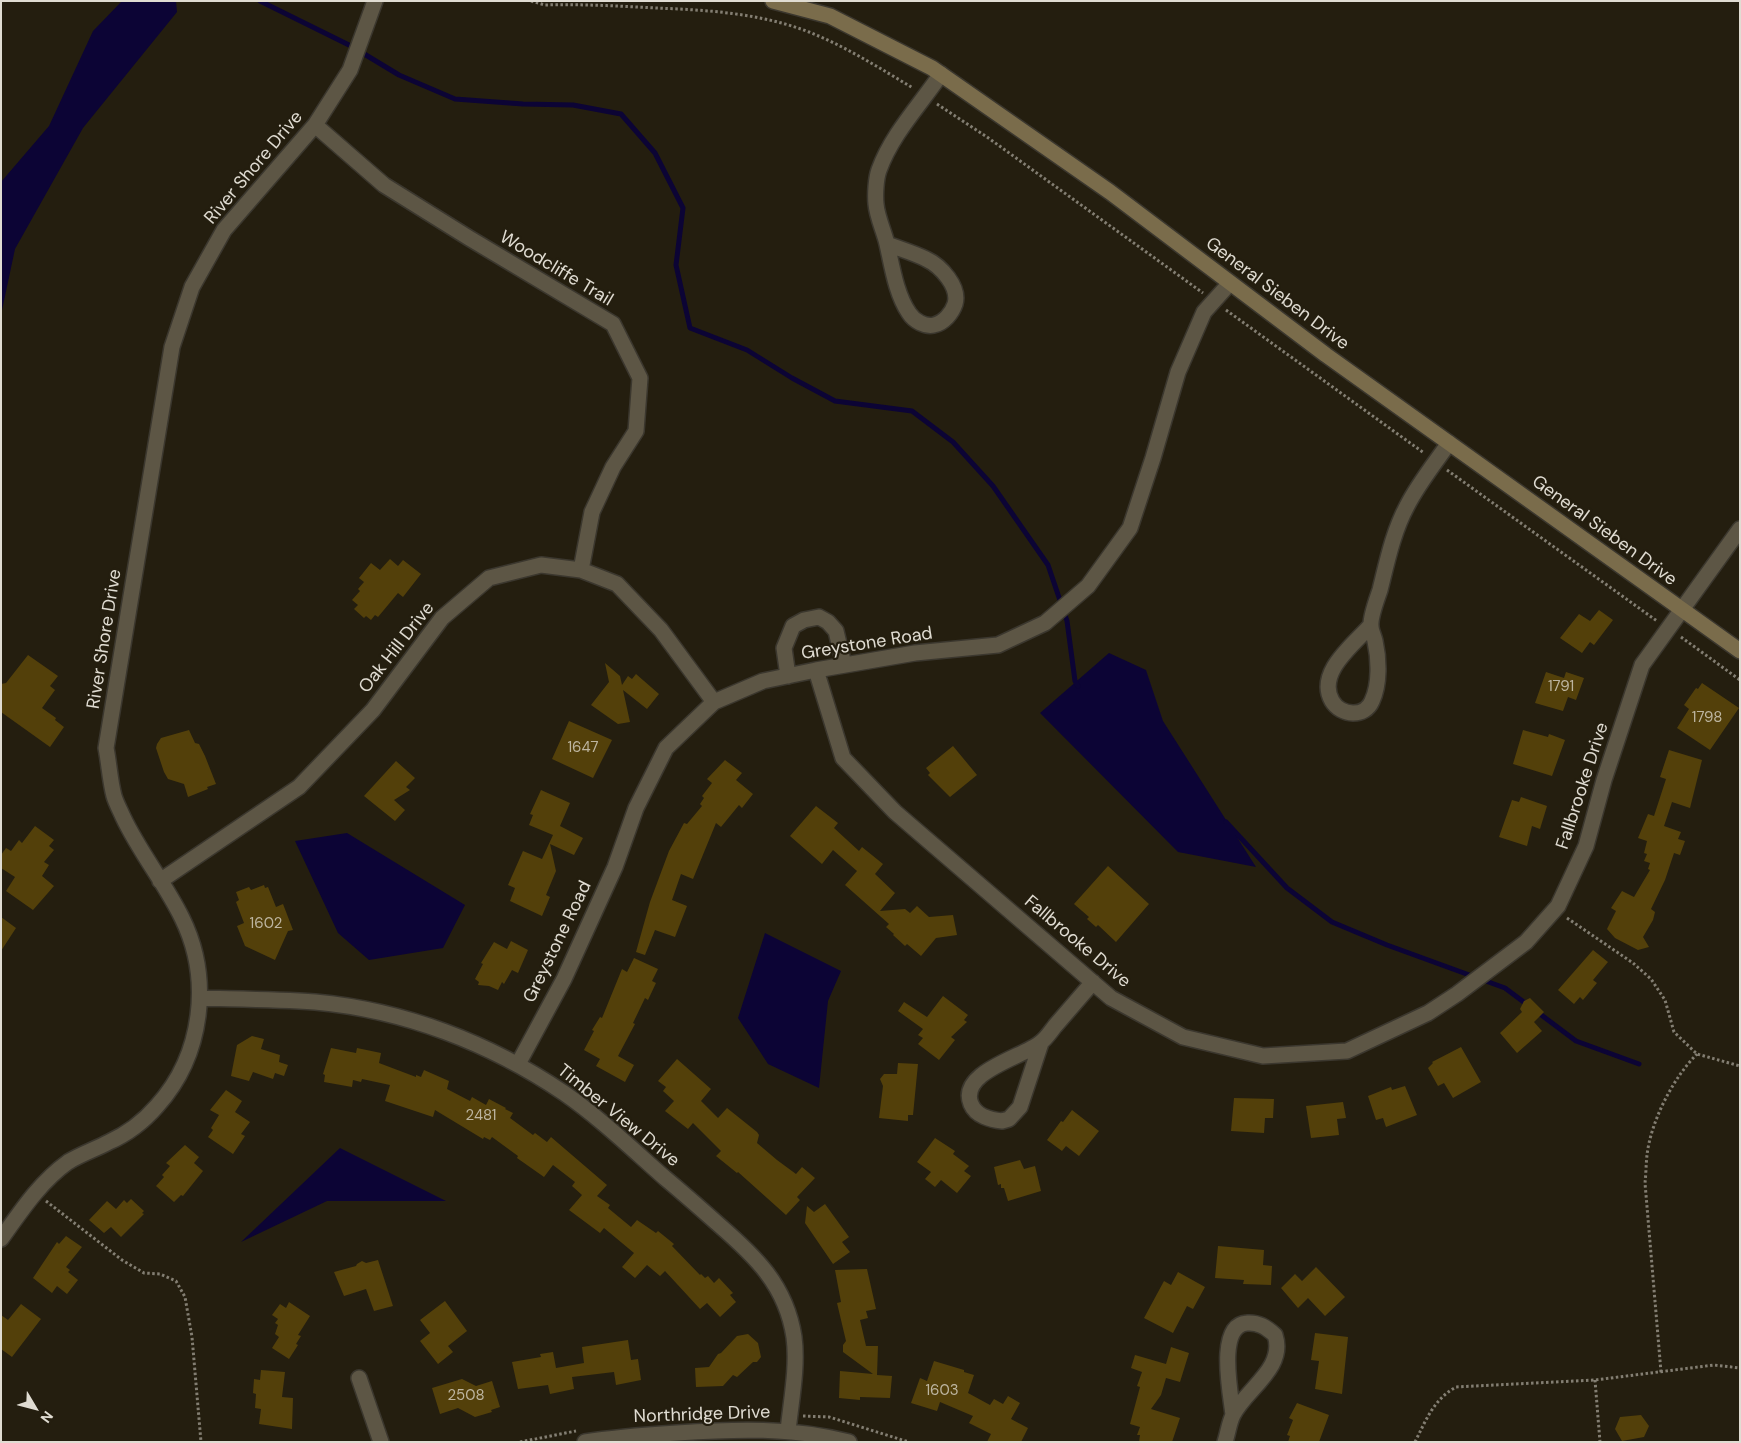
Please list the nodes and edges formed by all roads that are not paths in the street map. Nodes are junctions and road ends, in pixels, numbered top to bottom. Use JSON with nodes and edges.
{"nodes":[{"id":1,"x":375,"y":1,"type":"edge"},
{"id":2,"x":773,"y":1,"type":"edge"},
{"id":3,"x":941,"y":74,"type":"junction"},
{"id":4,"x":316,"y":125,"type":"junction"},
{"id":5,"x":887,"y":244,"type":"junction"},
{"id":6,"x":1230,"y":283,"type":"junction"},
{"id":7,"x":1449,"y":443,"type":"junction"},
{"id":8,"x":1740,"y":529,"type":"edge"},
{"id":9,"x":581,"y":570,"type":"junction"},
{"id":10,"x":1683,"y":610,"type":"junction"},
{"id":11,"x":1370,"y":626,"type":"junction"},
{"id":12,"x":1740,"y":651,"type":"edge"},
{"id":13,"x":844,"y":665,"type":"junction"},
{"id":14,"x":816,"y":670,"type":"junction"},
{"id":15,"x":788,"y":676,"type":"junction"},
{"id":16,"x":714,"y":702,"type":"junction"},
{"id":17,"x":160,"y":881,"type":"junction"},
{"id":18,"x":1093,"y":982,"type":"junction"},
{"id":19,"x":200,"y":998,"type":"junction"},
{"id":20,"x":1041,"y":1043,"type":"junction"},
{"id":21,"x":518,"y":1064,"type":"junction"},
{"id":22,"x":1,"y":1239,"type":"edge"},
{"id":23,"x":359,"y":1378,"type":"dead end"},
{"id":24,"x":1233,"y":1415,"type":"junction"},
{"id":25,"x":788,"y":1431,"type":"junction"},
{"id":26,"x":381,"y":1442,"type":"edge"},
{"id":27,"x":585,"y":1442,"type":"edge"},
{"id":28,"x":849,"y":1442,"type":"edge"},
{"id":29,"x":1225,"y":1442,"type":"edge"}],
"edges":[{"from":1,"to":4,"type":"street","name":"River Shore Drive"},
{"from":2,"to":3,"type":"street","name":"General Sieben Drive"},
{"from":3,"to":5,"type":"street"},
{"from":3,"to":6,"type":"street","name":"General Sieben Drive"},
{"from":4,"to":9,"type":"street","name":"Woodcliffe Trail"},
{"from":4,"to":17,"type":"street","name":"River Shore Drive"},
{"from":5,"to":5,"type":"street"},
{"from":6,"to":7,"type":"street","name":"General Sieben Drive"},
{"from":6,"to":13,"type":"street","name":"Greystone Road"},
{"from":7,"to":10,"type":"street","name":"General Sieben Drive"},
{"from":7,"to":11,"type":"street"},
{"from":8,"to":10,"type":"street","name":"Fallbrooke Drive"},
{"from":9,"to":16,"type":"street","name":"Oak Hill Drive"},
{"from":9,"to":17,"type":"street","name":"Oak Hill Drive"},
{"from":10,"to":12,"type":"street","name":"General Sieben Drive"},
{"from":10,"to":18,"type":"street","name":"Fallbrooke Drive"},
{"from":11,"to":11,"type":"street"},
{"from":13,"to":14,"type":"street","name":"Greystone Road"},
{"from":13,"to":15,"type":"street"},
{"from":14,"to":15,"type":"street","name":"Greystone Road"},
{"from":14,"to":18,"type":"street","name":"Fallbrooke Drive"},
{"from":15,"to":16,"type":"street","name":"Greystone Road"},
{"from":16,"to":21,"type":"street","name":"Greystone Road"},
{"from":17,"to":19,"type":"street","name":"River Shore Drive"},
{"from":18,"to":20,"type":"street"},
{"from":19,"to":21,"type":"street","name":"Timber View Drive"},
{"from":19,"to":22,"type":"street","name":"River Shore Drive"},
{"from":20,"to":20,"type":"street"},
{"from":21,"to":25,"type":"street","name":"Timber View Drive"},
{"from":23,"to":26,"type":"street"},
{"from":24,"to":24,"type":"street"},
{"from":24,"to":29,"type":"street"},
{"from":25,"to":27,"type":"street","name":"Northridge Drive"},
{"from":25,"to":28,"type":"street","name":"Northridge Drive"}]}
